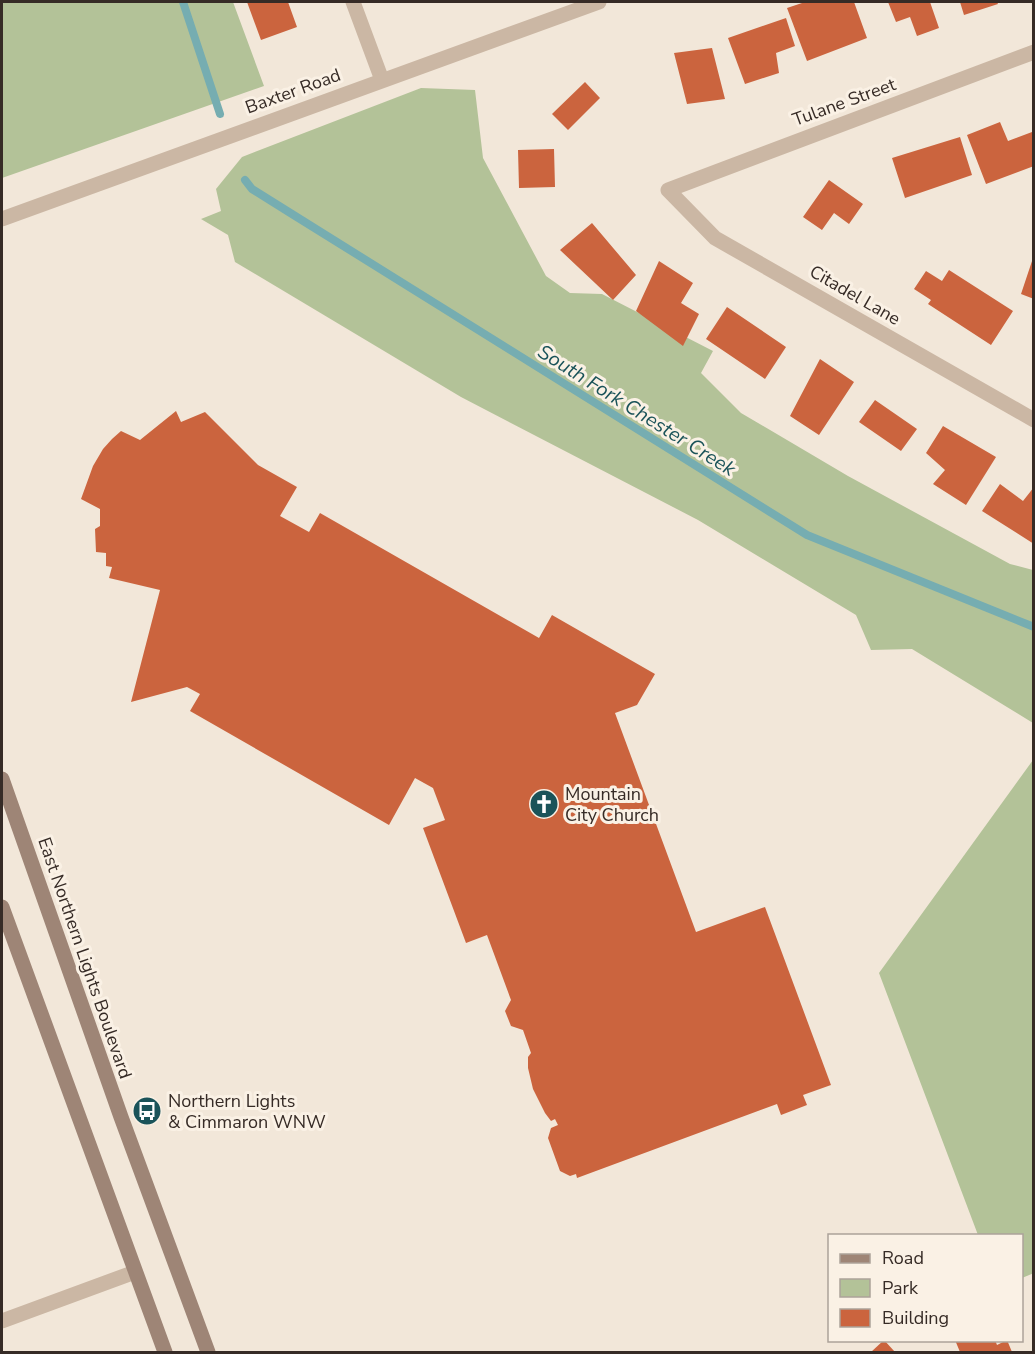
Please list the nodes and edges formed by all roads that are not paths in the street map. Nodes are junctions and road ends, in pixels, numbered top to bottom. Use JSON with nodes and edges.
{"nodes":[{"id":1,"x":353,"y":2,"type":"edge"},
{"id":2,"x":599,"y":2,"type":"edge"},
{"id":3,"x":1034,"y":52,"type":"edge"},
{"id":4,"x":382,"y":80,"type":"junction"},
{"id":5,"x":668,"y":190,"type":"joint"},
{"id":6,"x":2,"y":219,"type":"edge"},
{"id":7,"x":1034,"y":420,"type":"edge"},
{"id":8,"x":2,"y":779,"type":"edge"},
{"id":9,"x":2,"y":907,"type":"edge"},
{"id":10,"x":135,"y":1272,"type":"junction"},
{"id":11,"x":2,"y":1321,"type":"edge"},
{"id":12,"x":165,"y":1353,"type":"edge"},
{"id":13,"x":208,"y":1353,"type":"edge"}],
"edges":[{"from":1,"to":4,"type":"street"},
{"from":2,"to":4,"type":"street","name":"Baxter Road"},
{"from":3,"to":5,"type":"street","name":"Tulane Street"},
{"from":4,"to":6,"type":"street","name":"Baxter Road"},
{"from":5,"to":7,"type":"street","name":"Citadel Lane"},
{"from":8,"to":13,"type":"main road","name":"East Northern Lights Boulevard"},
{"from":9,"to":10,"type":"main road"},
{"from":10,"to":11,"type":"street"},
{"from":10,"to":12,"type":"main road"}]}
